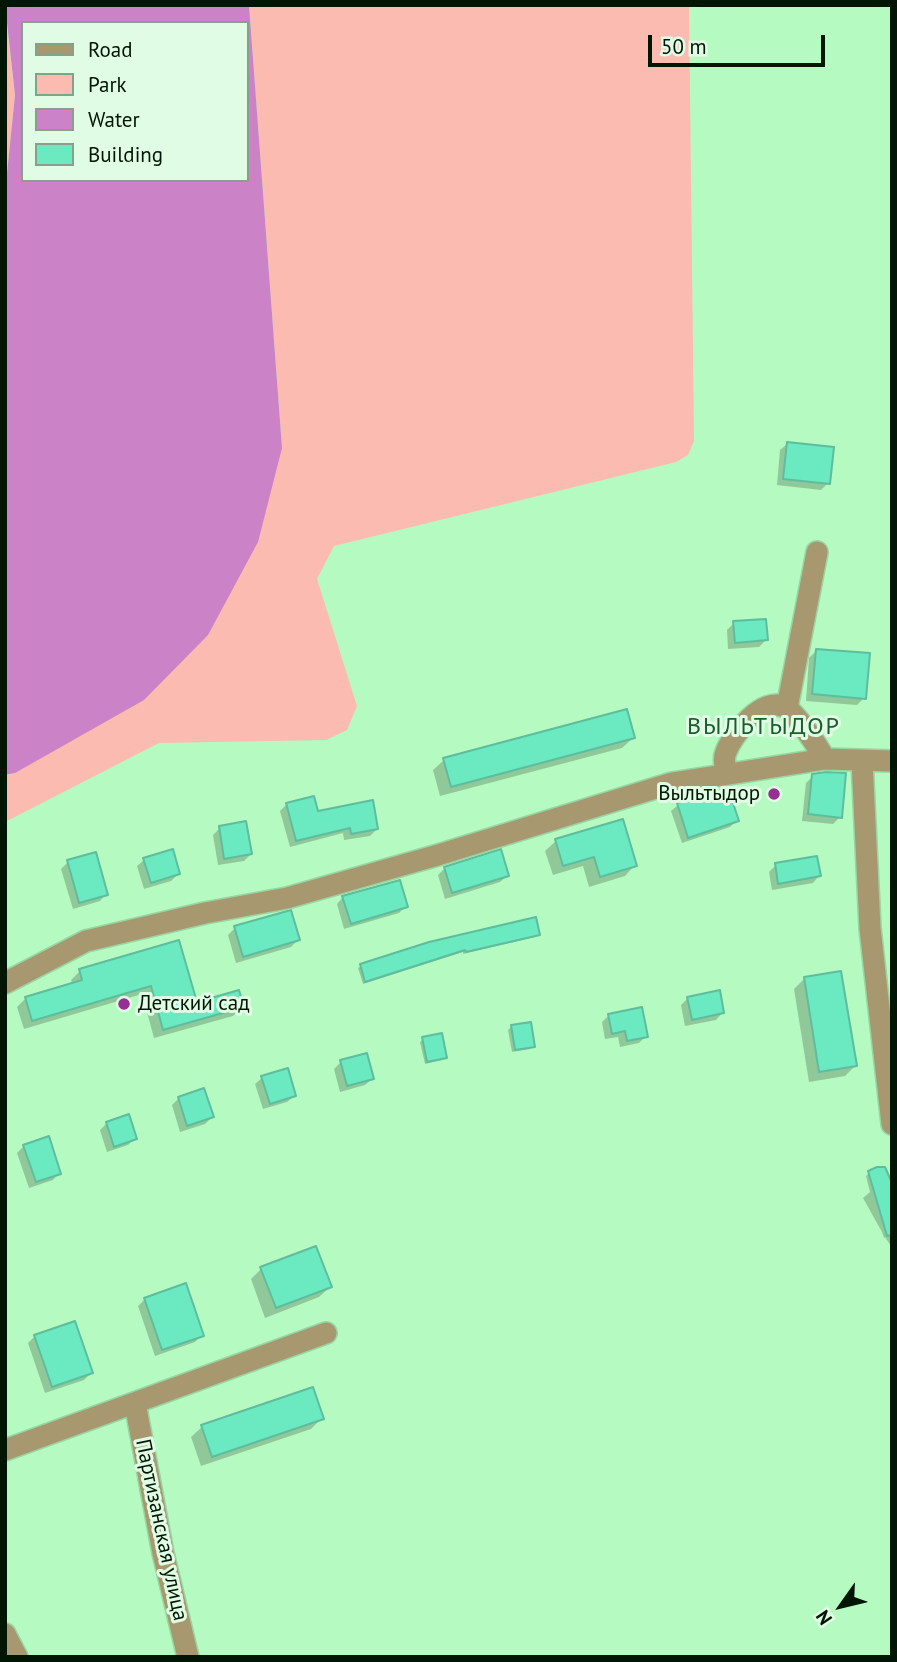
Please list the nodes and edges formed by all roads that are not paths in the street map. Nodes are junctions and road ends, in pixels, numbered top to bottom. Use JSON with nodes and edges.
{"nodes":[{"id":1,"x":817,"y":552,"type":"dead end"},
{"id":2,"x":786,"y":708,"type":"junction"},
{"id":3,"x":825,"y":759,"type":"junction"},
{"id":4,"x":862,"y":761,"type":"junction"},
{"id":5,"x":892,"y":761,"type":"edge"},
{"id":6,"x":726,"y":773,"type":"junction"},
{"id":7,"x":5,"y":983,"type":"edge"},
{"id":8,"x":892,"y":1124,"type":"edge"},
{"id":9,"x":326,"y":1333,"type":"dead end"},
{"id":10,"x":135,"y":1403,"type":"junction"},
{"id":11,"x":5,"y":1450,"type":"edge"},
{"id":12,"x":5,"y":1634,"type":"edge"},
{"id":13,"x":17,"y":1657,"type":"edge"},
{"id":14,"x":188,"y":1657,"type":"edge"}],
"edges":[{"from":1,"to":2,"type":"street"},
{"from":2,"to":3,"type":"street"},
{"from":2,"to":6,"type":"street"},
{"from":3,"to":4,"type":"street"},
{"from":3,"to":6,"type":"street"},
{"from":4,"to":5,"type":"street"},
{"from":4,"to":8,"type":"street"},
{"from":6,"to":7,"type":"street"},
{"from":9,"to":10,"type":"street"},
{"from":10,"to":11,"type":"street"},
{"from":10,"to":14,"type":"street","name":"Партизанская улица"},
{"from":12,"to":13,"type":"street"}]}
